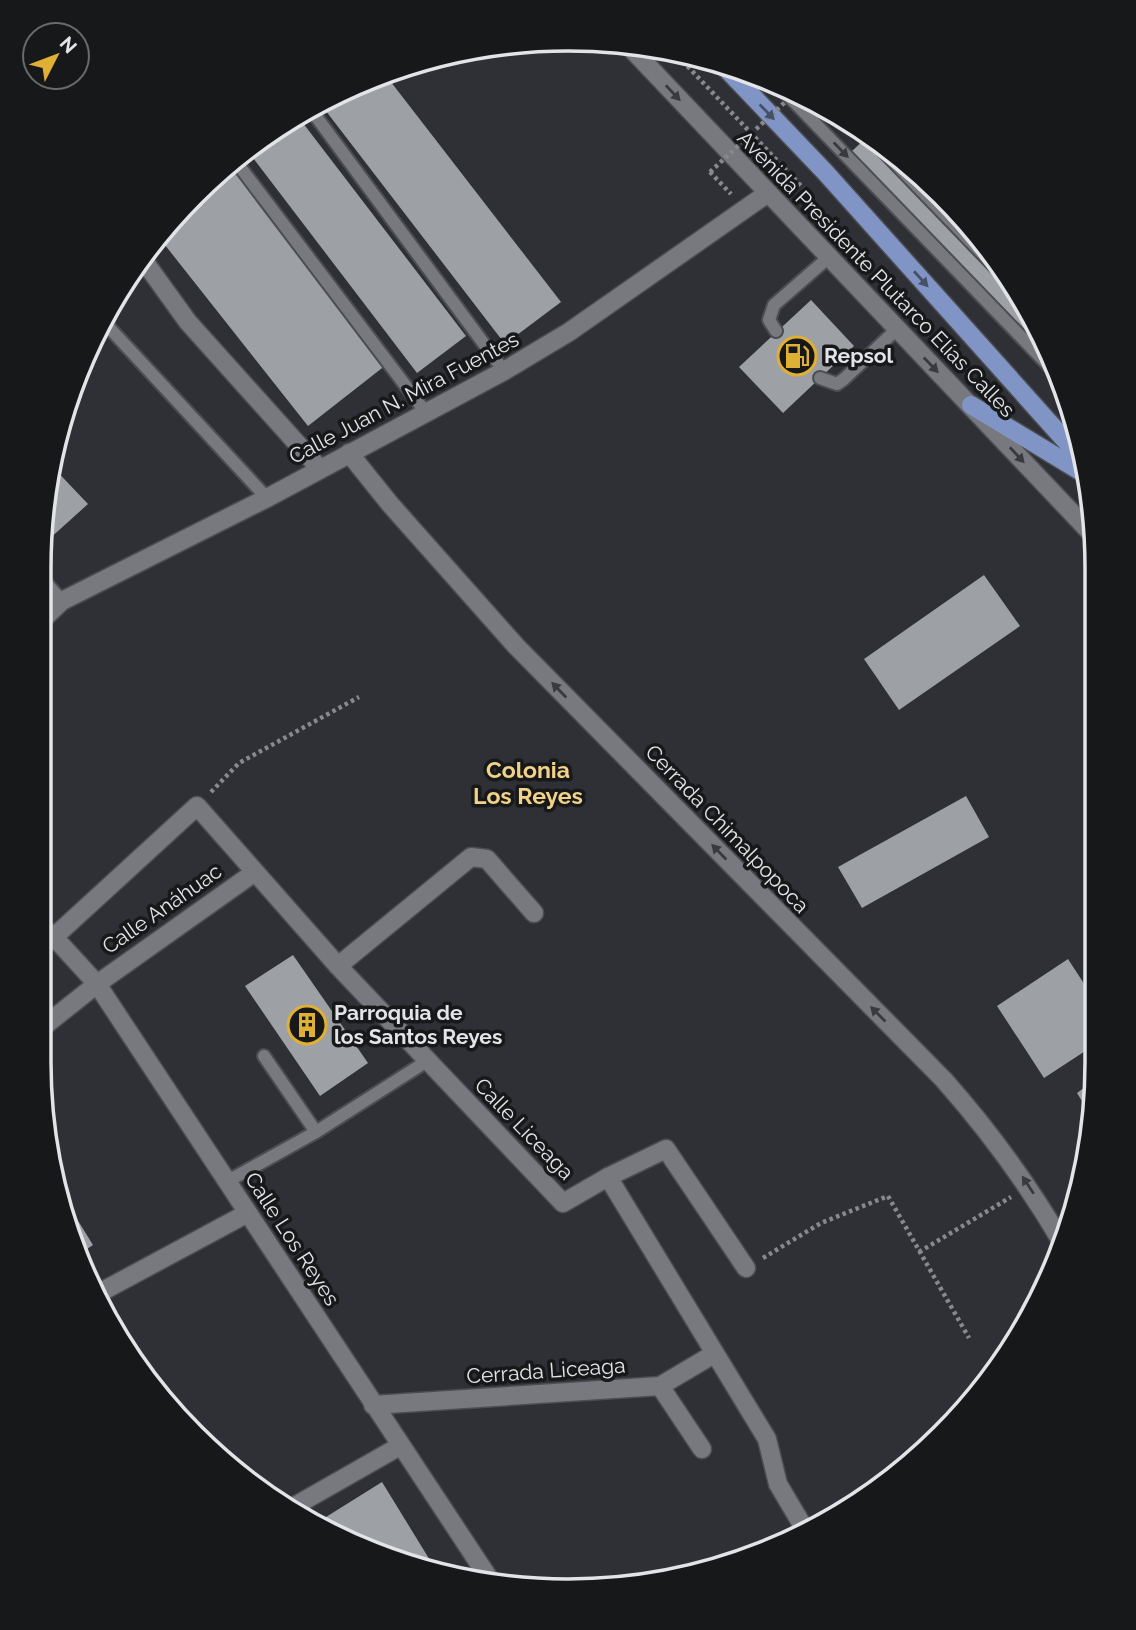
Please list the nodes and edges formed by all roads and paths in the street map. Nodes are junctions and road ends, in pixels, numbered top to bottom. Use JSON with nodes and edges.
{"nodes":[{"id":1,"x":637,"y":55,"type":"edge"},
{"id":2,"x":686,"y":65,"type":"edge"},
{"id":3,"x":736,"y":79,"type":"edge"},
{"id":4,"x":788,"y":100,"type":"edge"},
{"id":5,"x":797,"y":104,"type":"edge"},
{"id":6,"x":316,"y":116,"type":"edge"},
{"id":7,"x":241,"y":168,"type":"edge"},
{"id":8,"x":710,"y":172,"type":"dead end"},
{"id":9,"x":825,"y":172,"type":"junction"},
{"id":10,"x":921,"y":190,"type":"edge"},
{"id":11,"x":806,"y":191,"type":"junction"},
{"id":12,"x":768,"y":193,"type":"junction"},
{"id":13,"x":785,"y":211,"type":"junction"},
{"id":14,"x":958,"y":229,"type":"edge"},
{"id":15,"x":828,"y":257,"type":"junction"},
{"id":16,"x":148,"y":267,"type":"edge"},
{"id":17,"x":110,"y":328,"type":"edge"},
{"id":18,"x":897,"y":329,"type":"junction"},
{"id":19,"x":776,"y":331,"type":"dead end"},
{"id":20,"x":1040,"y":356,"type":"edge"},
{"id":21,"x":504,"y":371,"type":"junction"},
{"id":22,"x":820,"y":378,"type":"dead end"},
{"id":23,"x":971,"y":405,"type":"junction"},
{"id":24,"x":427,"y":414,"type":"junction"},
{"id":25,"x":1071,"y":446,"type":"edge"},
{"id":26,"x":349,"y":453,"type":"junction"},
{"id":27,"x":320,"y":468,"type":"junction"},
{"id":28,"x":1075,"y":468,"type":"edge"},
{"id":29,"x":267,"y":498,"type":"junction"},
{"id":30,"x":1083,"y":525,"type":"edge"},
{"id":31,"x":51,"y":589,"type":"edge"},
{"id":32,"x":62,"y":601,"type":"junction"},
{"id":33,"x":51,"y":611,"type":"edge"},
{"id":34,"x":359,"y":697,"type":"dead end"},
{"id":35,"x":197,"y":806,"type":"junction"},
{"id":36,"x":255,"y":872,"type":"junction"},
{"id":37,"x":534,"y":913,"type":"dead end"},
{"id":38,"x":51,"y":929,"type":"edge"},
{"id":39,"x":51,"y":936,"type":"edge"},
{"id":40,"x":338,"y":966,"type":"junction"},
{"id":41,"x":97,"y":984,"type":"junction"},
{"id":42,"x":51,"y":1020,"type":"edge"},
{"id":43,"x":264,"y":1056,"type":"dead end"},
{"id":44,"x":427,"y":1061,"type":"junction"},
{"id":45,"x":316,"y":1132,"type":"junction"},
{"id":46,"x":608,"y":1177,"type":"junction"},
{"id":47,"x":228,"y":1181,"type":"junction"},
{"id":48,"x":1029,"y":1186,"type":"junction"},
{"id":49,"x":246,"y":1214,"type":"junction"},
{"id":50,"x":1056,"y":1233,"type":"edge"},
{"id":51,"x":919,"y":1252,"type":"junction"},
{"id":52,"x":746,"y":1268,"type":"joint"},
{"id":53,"x":104,"y":1290,"type":"edge"},
{"id":54,"x":969,"y":1338,"type":"dead end"},
{"id":55,"x":714,"y":1354,"type":"junction"},
{"id":56,"x":660,"y":1386,"type":"junction"},
{"id":57,"x":373,"y":1405,"type":"junction"},
{"id":58,"x":400,"y":1446,"type":"junction"},
{"id":59,"x":702,"y":1449,"type":"dead end"},
{"id":60,"x":299,"y":1504,"type":"edge"},
{"id":61,"x":801,"y":1524,"type":"edge"},
{"id":62,"x":485,"y":1572,"type":"edge"}],
"edges":[{"from":1,"to":12,"type":"street","name":"Avenida Presidente Plutarco Elías Calles","one_way":true},
{"from":2,"to":11,"type":"path"},
{"from":3,"to":9,"type":"main road","name":"Avenida Presidente Plutarco Elías Calles","one_way":true},
{"from":4,"to":8,"type":"path","bridge":true},
{"from":5,"to":20,"type":"lane","one_way":true},
{"from":6,"to":21,"type":"lane"},
{"from":7,"to":24,"type":"lane"},
{"from":9,"to":11,"type":"path"},
{"from":9,"to":25,"type":"main road","name":"Avenida Presidente Plutarco Elías Calles","one_way":true},
{"from":10,"to":14,"type":"lane"},
{"from":11,"to":13,"type":"path"},
{"from":12,"to":13,"type":"street","name":"Avenida Presidente Plutarco Elías Calles"},
{"from":12,"to":21,"type":"street","name":"Calle Juan N. Mira Fuentes"},
{"from":13,"to":15,"type":"street","name":"Avenida Presidente Plutarco Elías Calles"},
{"from":15,"to":18,"type":"street","name":"Avenida Presidente Plutarco Elías Calles"},
{"from":15,"to":19,"type":"lane"},
{"from":16,"to":27,"type":"street"},
{"from":17,"to":29,"type":"lane"},
{"from":18,"to":22,"type":"lane"},
{"from":18,"to":23,"type":"street","name":"Avenida Presidente Plutarco Elías Calles","one_way":true},
{"from":21,"to":24,"type":"street","name":"Calle Juan N. Mira Fuentes"},
{"from":23,"to":28,"type":"main road"},
{"from":23,"to":30,"type":"street","name":"Avenida Presidente Plutarco Elías Calles","one_way":true},
{"from":24,"to":26,"type":"street","name":"Calle Juan N. Mira Fuentes"},
{"from":26,"to":27,"type":"street","name":"Calle Juan N. Mira Fuentes"},
{"from":48,"to":26,"type":"street","name":"Cerrada Chimalpopoca","one_way":true},
{"from":27,"to":29,"type":"street","name":"Calle Juan N. Mira Fuentes"},
{"from":29,"to":32,"type":"street","name":"Calle Juan N. Mira Fuentes"},
{"from":31,"to":32,"type":"lane"},
{"from":32,"to":33,"type":"street","name":"Calle Juan N. Mira Fuentes"},
{"from":34,"to":35,"type":"path"},
{"from":35,"to":36,"type":"street","name":"Calle Liceaga"},
{"from":35,"to":38,"type":"street"},
{"from":36,"to":40,"type":"street","name":"Calle Liceaga"},
{"from":36,"to":41,"type":"street","name":"Calle Anáhuac"},
{"from":37,"to":40,"type":"street"},
{"from":39,"to":41,"type":"street","name":"Calle Los Reyes"},
{"from":40,"to":44,"type":"street","name":"Calle Liceaga"},
{"from":41,"to":42,"type":"street","name":"Calle Anáhuac"},
{"from":41,"to":47,"type":"street","name":"Calle Los Reyes"},
{"from":43,"to":45,"type":"lane"},
{"from":44,"to":45,"type":"lane"},
{"from":44,"to":46,"type":"street","name":"Calle Liceaga"},
{"from":45,"to":47,"type":"lane"},
{"from":46,"to":52,"type":"street"},
{"from":46,"to":55,"type":"street","name":"Calle Liceaga"},
{"from":47,"to":49,"type":"street","name":"Calle Los Reyes"},
{"from":48,"to":50,"type":"street","name":"Cerrada Chimalpopoca"},
{"from":48,"to":51,"type":"path"},
{"from":49,"to":53,"type":"street"},
{"from":49,"to":57,"type":"street","name":"Calle Los Reyes"},
{"from":51,"to":52,"type":"path"},
{"from":51,"to":54,"type":"path"},
{"from":55,"to":56,"type":"street","name":"Cerrada Liceaga"},
{"from":55,"to":61,"type":"street","name":"Calle Liceaga"},
{"from":56,"to":57,"type":"street","name":"Cerrada Liceaga"},
{"from":56,"to":59,"type":"street"},
{"from":57,"to":58,"type":"street","name":"Calle Los Reyes"},
{"from":58,"to":60,"type":"street"},
{"from":58,"to":62,"type":"street","name":"Calle Los Reyes"}]}
